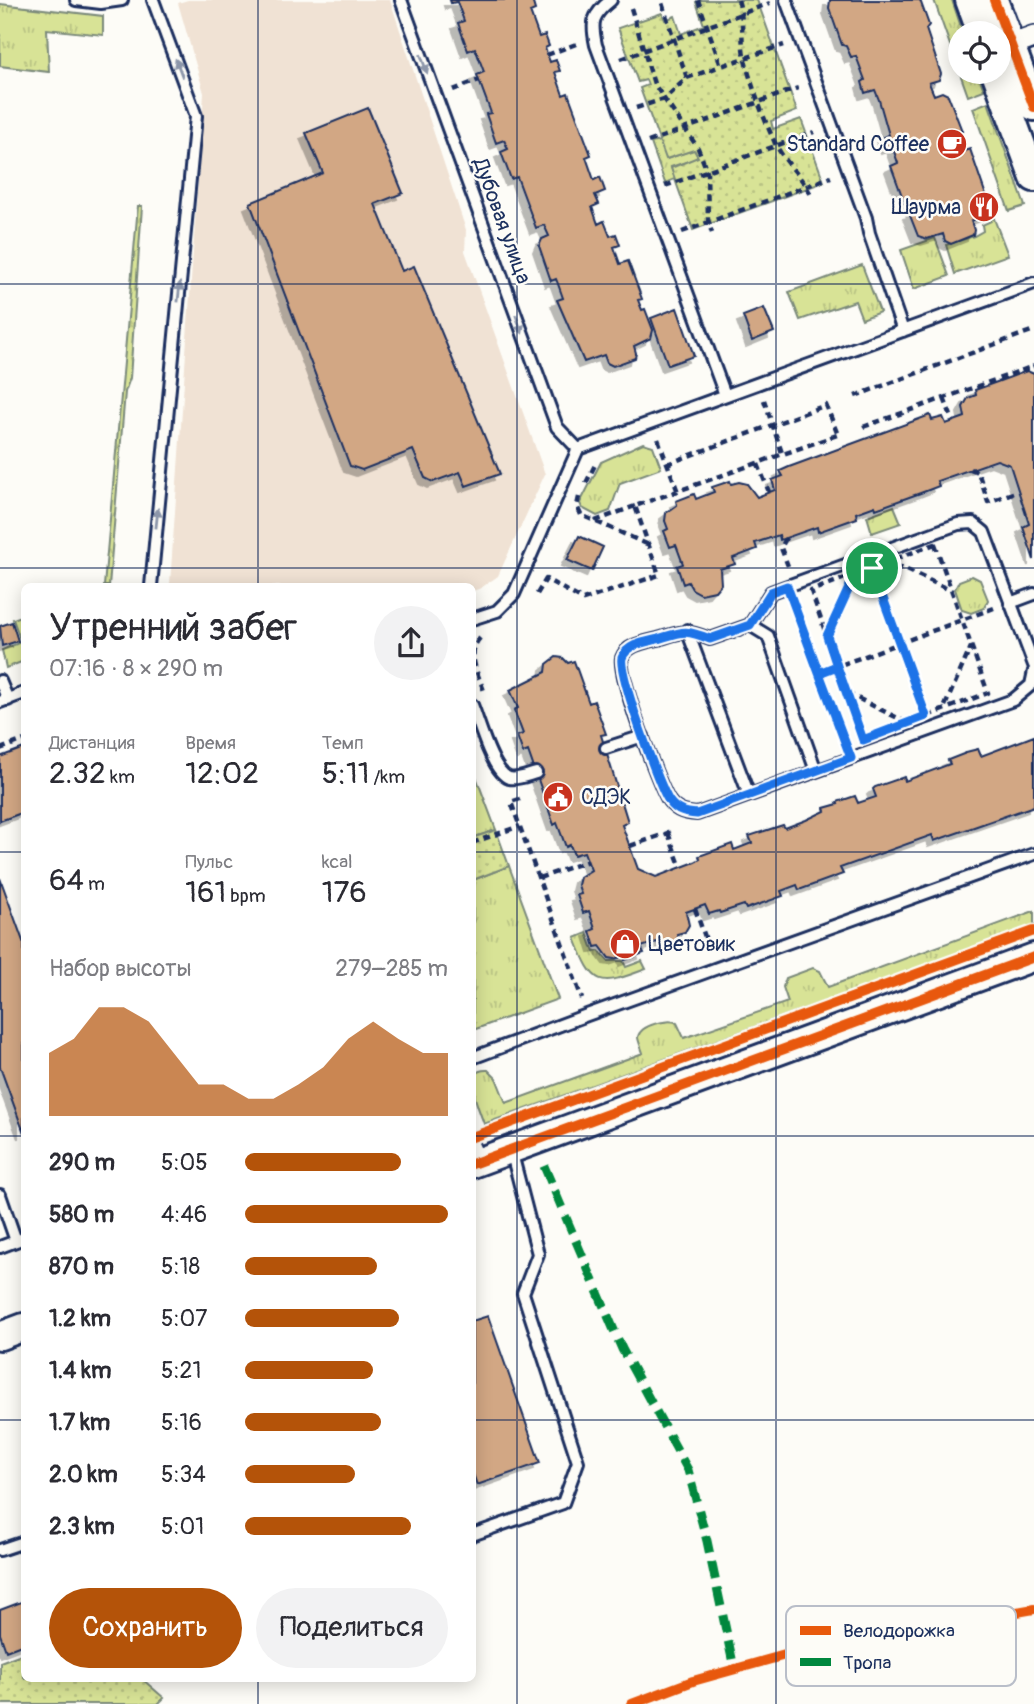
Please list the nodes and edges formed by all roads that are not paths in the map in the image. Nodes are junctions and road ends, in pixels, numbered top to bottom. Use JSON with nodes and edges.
{"nodes":[{"id":1,"x":76,"y":0,"type":"edge"},
{"id":2,"x":122,"y":0,"type":"edge"},
{"id":3,"x":153,"y":0,"type":"edge"},
{"id":4,"x":401,"y":0,"type":"edge"},
{"id":5,"x":611,"y":0,"type":"edge"},
{"id":6,"x":786,"y":0,"type":"edge"},
{"id":7,"x":969,"y":0,"type":"edge"},
{"id":8,"x":995,"y":0,"type":"edge"},
{"id":9,"x":977,"y":21,"type":"edge"},
{"id":10,"x":1015,"y":44,"type":"edge"},
{"id":11,"x":999,"y":84,"type":"edge"},
{"id":12,"x":1034,"y":107,"type":"edge"},
{"id":13,"x":1034,"y":178,"type":"edge"},
{"id":14,"x":1034,"y":283,"type":"edge"},
{"id":15,"x":903,"y":331,"type":"junction"},
{"id":16,"x":725,"y":396,"type":"junction"},
{"id":17,"x":578,"y":449,"type":"junction"},
{"id":18,"x":151,"y":583,"type":"edge"},
{"id":19,"x":1034,"y":593,"type":"edge"},
{"id":20,"x":1010,"y":603,"type":"junction"},
{"id":21,"x":476,"y":619,"type":"edge"},
{"id":22,"x":750,"y":625,"type":"junction"},
{"id":23,"x":687,"y":630,"type":"junction"},
{"id":24,"x":1034,"y":665,"type":"edge"},
{"id":25,"x":1034,"y":671,"type":"edge"},
{"id":26,"x":0,"y":681,"type":"edge"},
{"id":27,"x":21,"y":694,"type":"edge"},
{"id":28,"x":4,"y":701,"type":"edge"},
{"id":29,"x":476,"y":715,"type":"edge"},
{"id":30,"x":643,"y":736,"type":"junction"},
{"id":31,"x":606,"y":748,"type":"dead end"},
{"id":32,"x":816,"y":771,"type":"junction"},
{"id":33,"x":536,"y":772,"type":"dead end"},
{"id":34,"x":749,"y":795,"type":"junction"},
{"id":35,"x":1034,"y":854,"type":"edge"},
{"id":36,"x":1034,"y":957,"type":"edge"},
{"id":37,"x":476,"y":1056,"type":"edge"},
{"id":38,"x":511,"y":1150,"type":"junction"},
{"id":39,"x":476,"y":1156,"type":"edge"},
{"id":40,"x":0,"y":1195,"type":"edge"},
{"id":41,"x":20,"y":1239,"type":"edge"},
{"id":42,"x":0,"y":1247,"type":"edge"},
{"id":43,"x":21,"y":1328,"type":"edge"},
{"id":44,"x":0,"y":1336,"type":"edge"},
{"id":45,"x":476,"y":1534,"type":"edge"},
{"id":46,"x":21,"y":1543,"type":"edge"},
{"id":47,"x":0,"y":1550,"type":"edge"}],
"edges":[{"from":1,"to":2,"type":"lane"},
{"from":18,"to":3,"type":"lane","one_way":true},
{"from":4,"to":17,"type":"lane","name":"Дубовая улица","one_way":true},
{"from":5,"to":16,"type":"lane"},
{"from":6,"to":15,"type":"lane"},
{"from":7,"to":9,"type":"street"},
{"from":8,"to":10,"type":"street"},
{"from":10,"to":12,"type":"street"},
{"from":11,"to":13,"type":"street"},
{"from":14,"to":15,"type":"lane"},
{"from":15,"to":16,"type":"lane"},
{"from":16,"to":17,"type":"lane"},
{"from":17,"to":21,"type":"lane"},
{"from":19,"to":20,"type":"lane"},
{"from":20,"to":22,"type":"lane"},
{"from":20,"to":24,"type":"lane"},
{"from":22,"to":23,"type":"lane"},
{"from":22,"to":32,"type":"lane"},
{"from":23,"to":30,"type":"lane"},
{"from":23,"to":34,"type":"lane"},
{"from":25,"to":32,"type":"lane"},
{"from":26,"to":28,"type":"lane"},
{"from":27,"to":28,"type":"lane"},
{"from":29,"to":33,"type":"lane"},
{"from":30,"to":31,"type":"lane"},
{"from":30,"to":34,"type":"lane"},
{"from":32,"to":34,"type":"lane"},
{"from":35,"to":37,"type":"lane"},
{"from":36,"to":38,"type":"street"},
{"from":38,"to":39,"type":"street"},
{"from":38,"to":45,"type":"lane"},
{"from":40,"to":41,"type":"lane"},
{"from":41,"to":42,"type":"lane"},
{"from":43,"to":44,"type":"street"},
{"from":46,"to":47,"type":"lane"}]}
